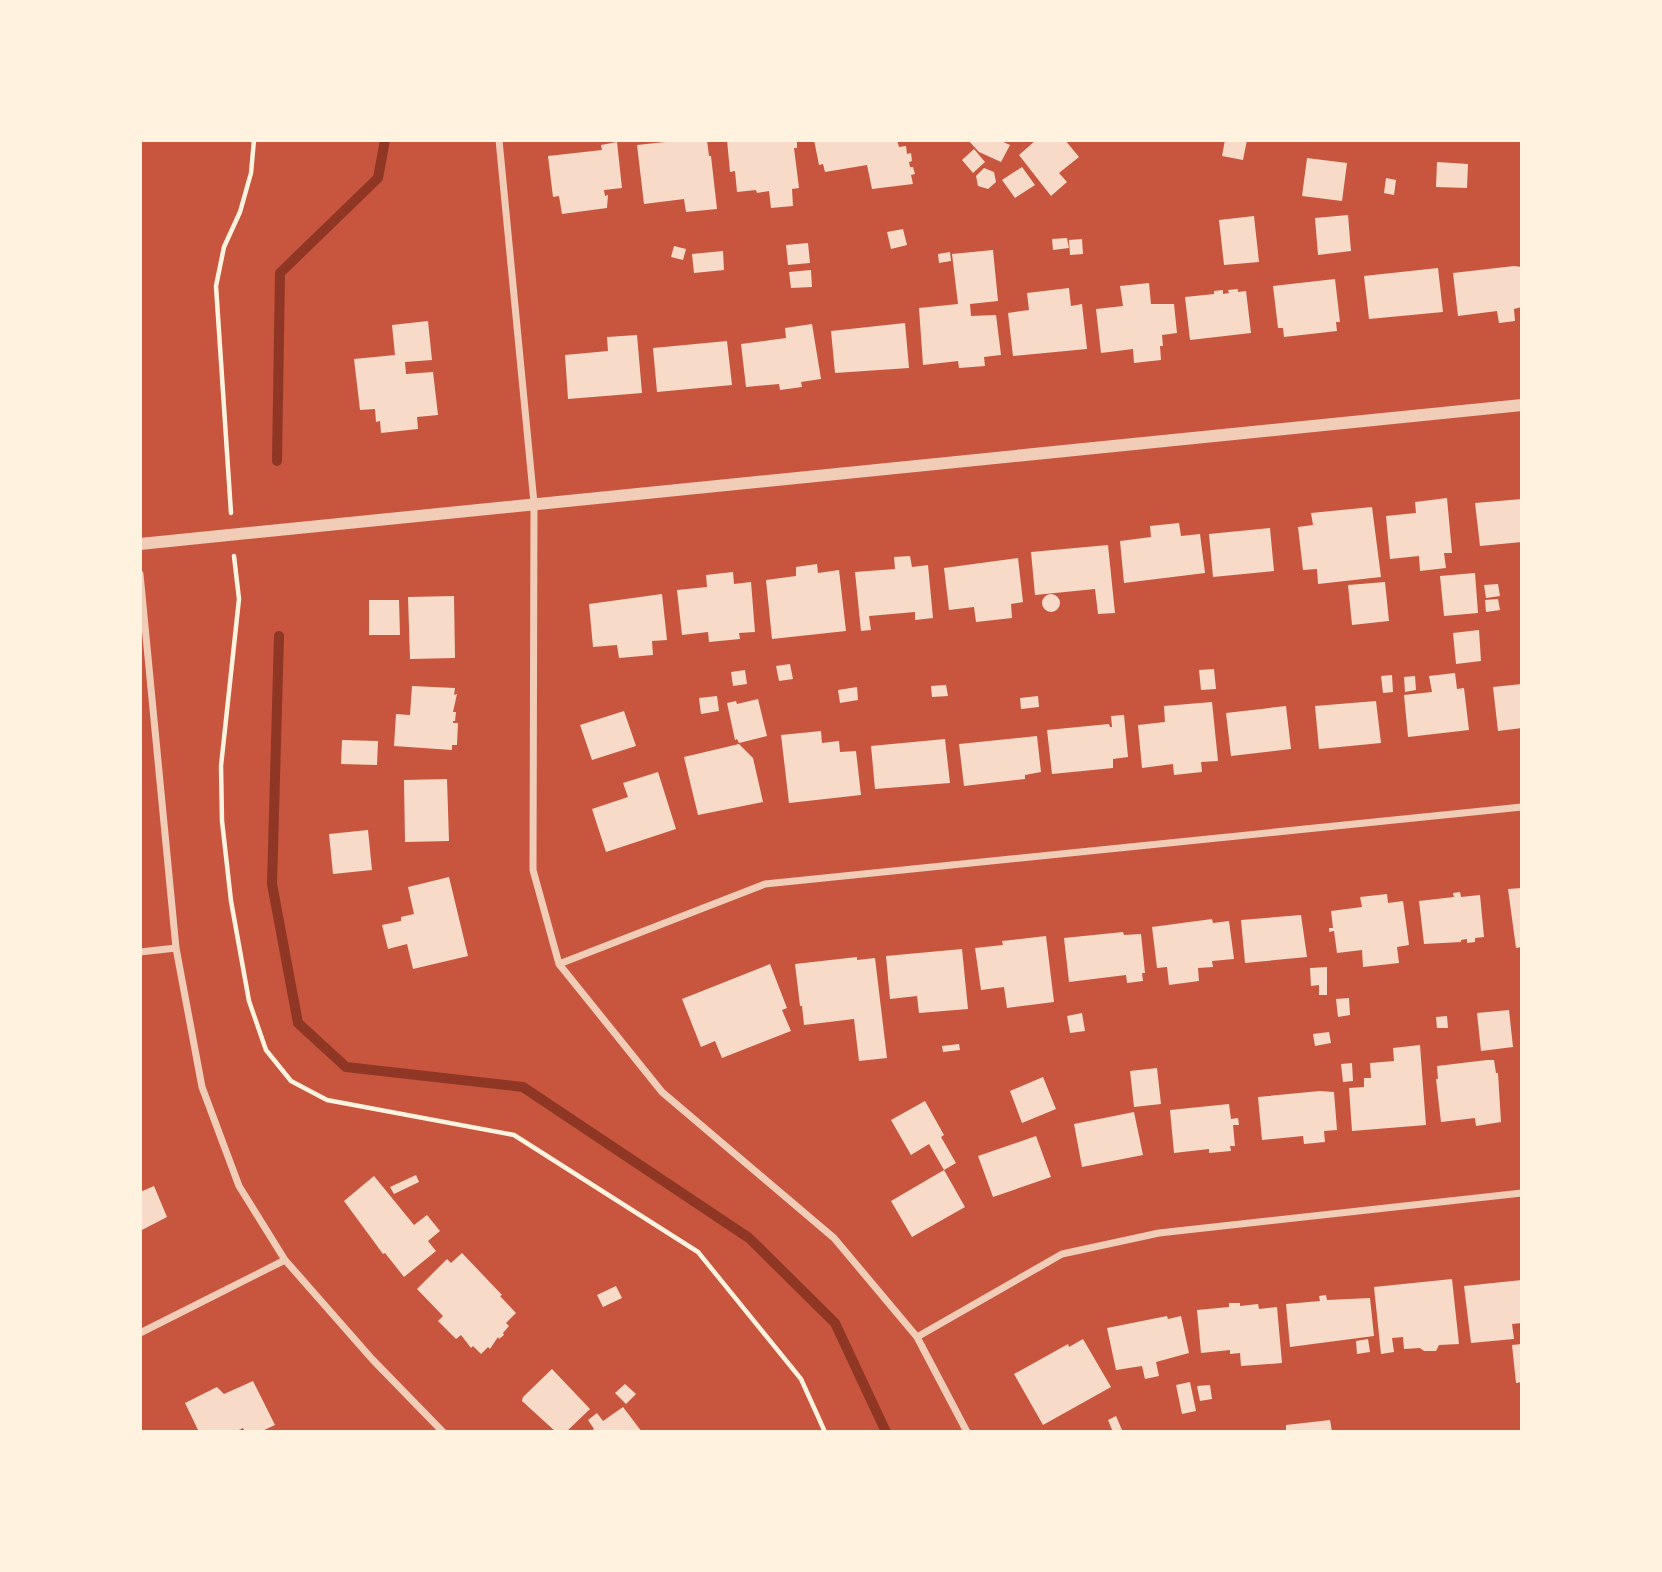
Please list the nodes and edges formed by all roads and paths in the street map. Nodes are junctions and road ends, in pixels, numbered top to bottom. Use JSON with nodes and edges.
{"nodes":[{"id":1,"x":254,"y":140,"type":"edge"},
{"id":2,"x":499,"y":140,"type":"edge"},
{"id":3,"x":1522,"y":405,"type":"edge"},
{"id":4,"x":534,"y":503,"type":"junction"},
{"id":5,"x":232,"y":536,"type":"junction"},
{"id":6,"x":140,"y":544,"type":"edge"},
{"id":7,"x":140,"y":574,"type":"edge"},
{"id":8,"x":1522,"y":807,"type":"edge"},
{"id":9,"x":176,"y":948,"type":"junction"},
{"id":10,"x":140,"y":952,"type":"edge"},
{"id":11,"x":559,"y":964,"type":"junction"},
{"id":12,"x":1522,"y":1193,"type":"edge"},
{"id":13,"x":285,"y":1260,"type":"junction"},
{"id":14,"x":140,"y":1333,"type":"edge"},
{"id":15,"x":917,"y":1337,"type":"junction"},
{"id":16,"x":443,"y":1432,"type":"edge"},
{"id":17,"x":825,"y":1432,"type":"edge"},
{"id":18,"x":967,"y":1432,"type":"edge"}],
"edges":[{"from":1,"to":5,"type":"path"},
{"from":2,"to":4,"type":"street"},
{"from":3,"to":4,"type":"street"},
{"from":4,"to":5,"type":"street"},
{"from":4,"to":11,"type":"street"},
{"from":5,"to":6,"type":"street"},
{"from":5,"to":17,"type":"path"},
{"from":7,"to":9,"type":"street"},
{"from":8,"to":11,"type":"street"},
{"from":9,"to":10,"type":"street"},
{"from":9,"to":13,"type":"street"},
{"from":11,"to":15,"type":"street"},
{"from":12,"to":15,"type":"street"},
{"from":13,"to":14,"type":"street"},
{"from":13,"to":16,"type":"street"},
{"from":15,"to":18,"type":"street"}]}
